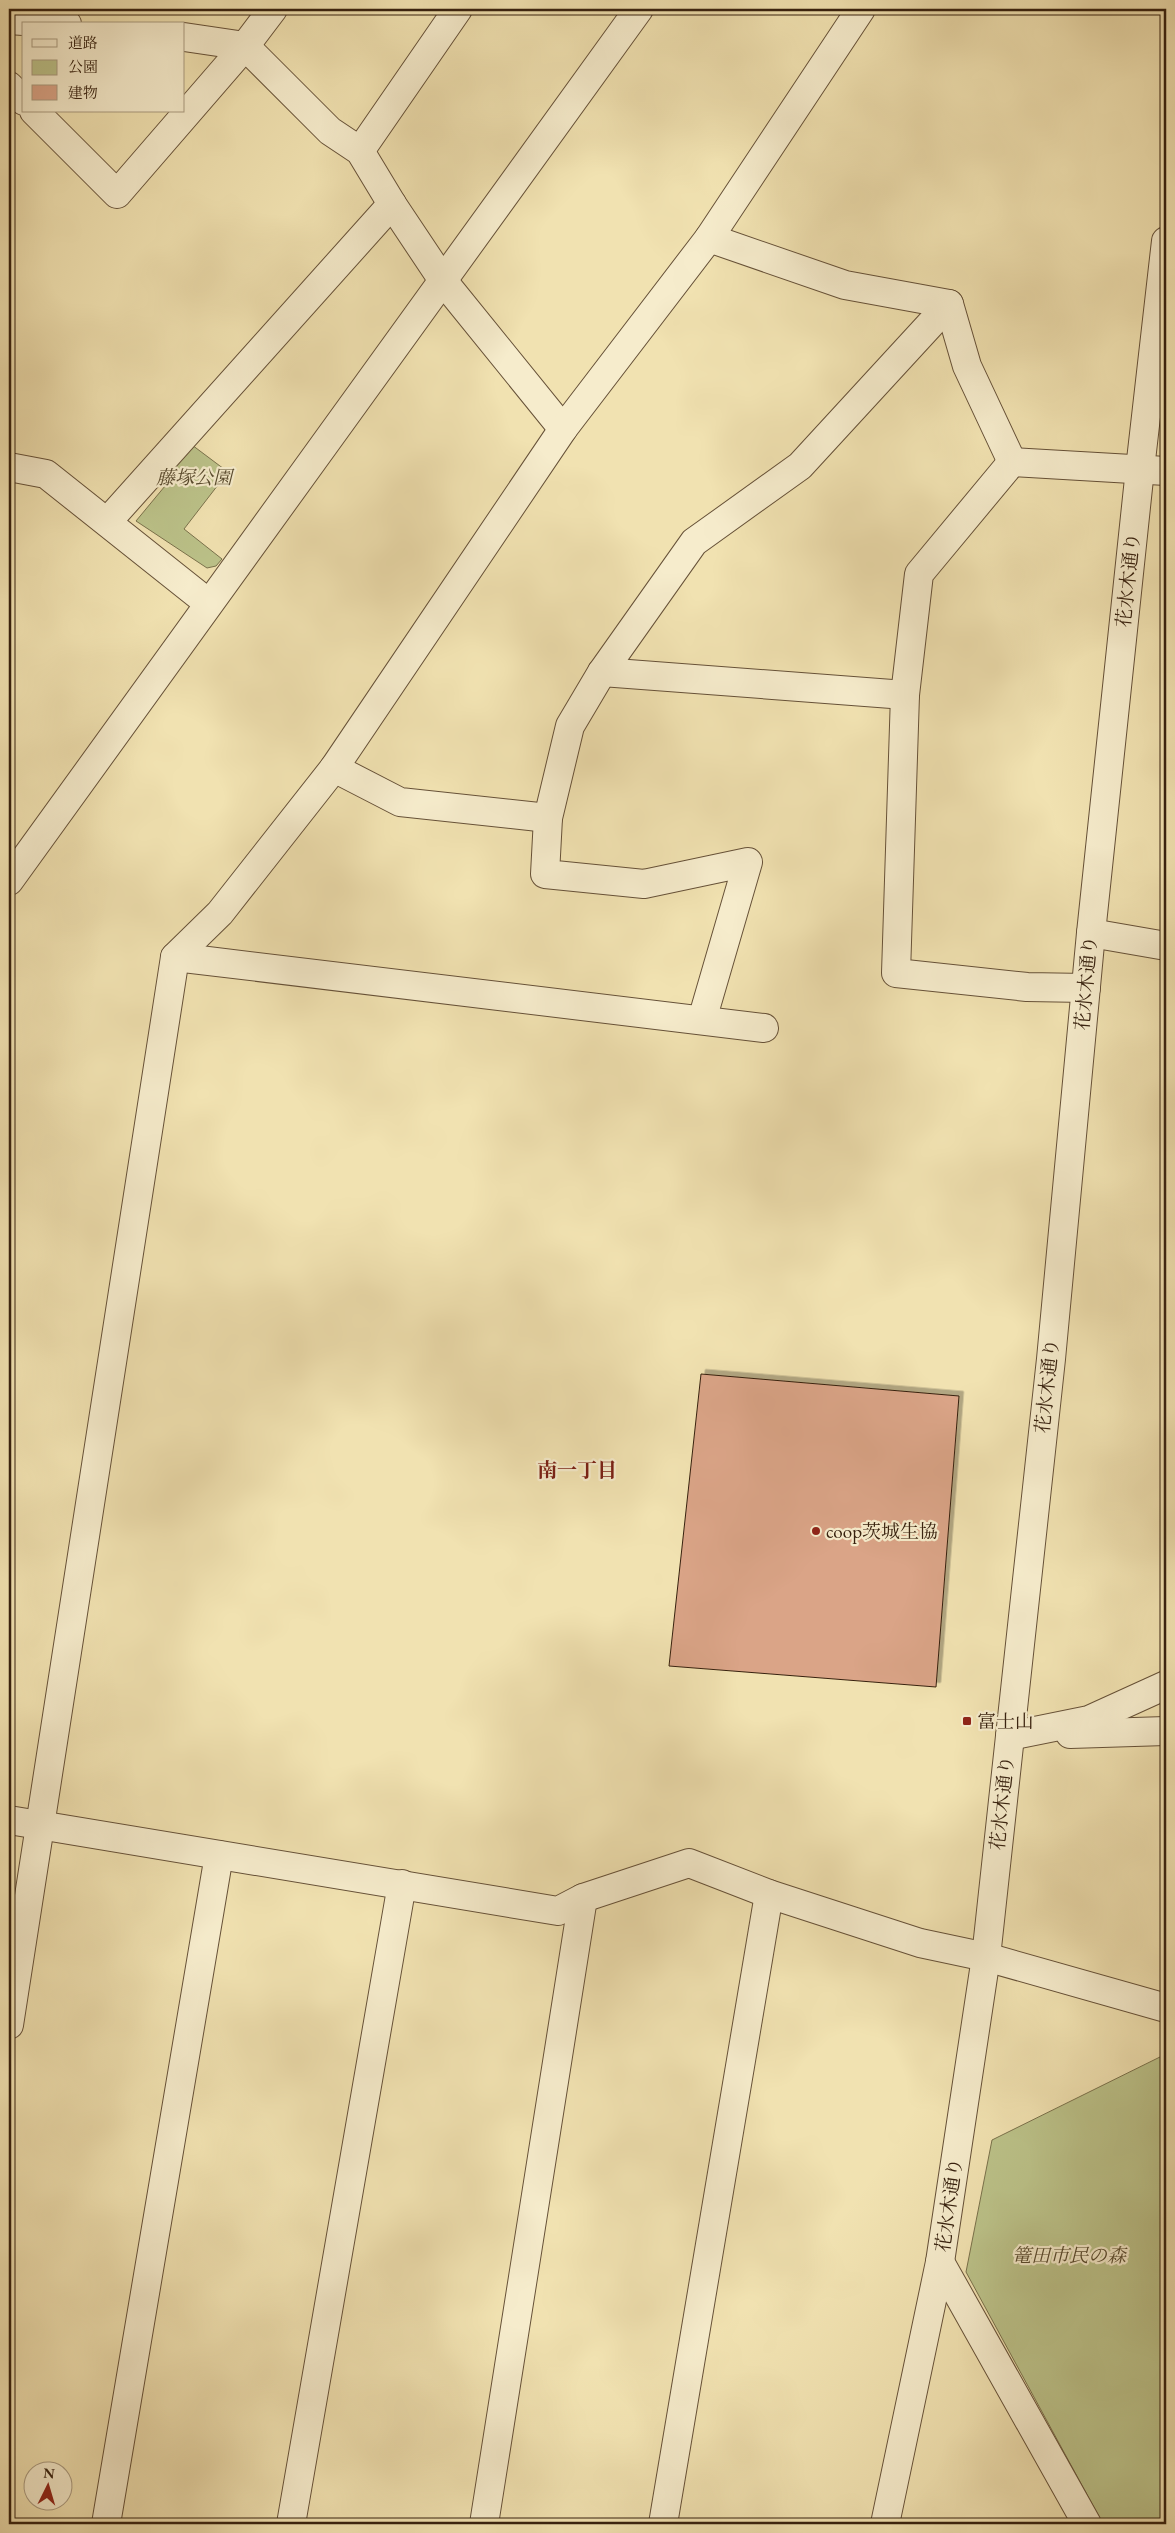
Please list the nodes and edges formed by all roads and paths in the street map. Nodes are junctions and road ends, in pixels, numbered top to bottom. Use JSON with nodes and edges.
{"nodes":[{"id":1,"x":273,"y":9,"type":"edge"},
{"id":2,"x":458,"y":9,"type":"edge"},
{"id":3,"x":639,"y":9,"type":"edge"},
{"id":4,"x":861,"y":9,"type":"edge"},
{"id":5,"x":9,"y":20,"type":"edge"},
{"id":6,"x":38,"y":22,"type":"edge"},
{"id":7,"x":185,"y":37,"type":"edge"},
{"id":8,"x":245,"y":46,"type":"junction"},
{"id":9,"x":9,"y":86,"type":"edge"},
{"id":10,"x":22,"y":99,"type":"edge"},
{"id":11,"x":35,"y":112,"type":"edge"},
{"id":12,"x":360,"y":151,"type":"junction"},
{"id":13,"x":392,"y":204,"type":"junction"},
{"id":14,"x":709,"y":238,"type":"junction"},
{"id":15,"x":1166,"y":241,"type":"edge"},
{"id":16,"x":444,"y":282,"type":"junction"},
{"id":17,"x":948,"y":304,"type":"junction"},
{"id":18,"x":563,"y":429,"type":"junction"},
{"id":19,"x":1012,"y":462,"type":"junction"},
{"id":20,"x":9,"y":467,"type":"edge"},
{"id":21,"x":1153,"y":470,"type":"edge"},
{"id":22,"x":108,"y":521,"type":"junction"},
{"id":23,"x":207,"y":602,"type":"junction"},
{"id":24,"x":602,"y":672,"type":"junction"},
{"id":25,"x":905,"y":695,"type":"junction"},
{"id":26,"x":334,"y":768,"type":"junction"},
{"id":27,"x":548,"y":818,"type":"junction"},
{"id":28,"x":9,"y":881,"type":"edge"},
{"id":29,"x":1091,"y":933,"type":"junction"},
{"id":30,"x":1166,"y":946,"type":"edge"},
{"id":31,"x":175,"y":957,"type":"junction"},
{"id":32,"x":1086,"y":988,"type":"junction"},
{"id":33,"x":702,"y":1020,"type":"junction"},
{"id":34,"x":764,"y":1028,"type":"dead end"},
{"id":35,"x":1166,"y":1685,"type":"edge"},
{"id":36,"x":1166,"y":1731,"type":"edge"},
{"id":37,"x":1010,"y":1736,"type":"junction"},
{"id":38,"x":9,"y":1820,"type":"edge"},
{"id":39,"x":41,"y":1825,"type":"junction"},
{"id":40,"x":219,"y":1854,"type":"junction"},
{"id":41,"x":402,"y":1884,"type":"junction"},
{"id":42,"x":769,"y":1894,"type":"junction"},
{"id":43,"x":583,"y":1898,"type":"junction"},
{"id":44,"x":986,"y":1957,"type":"junction"},
{"id":45,"x":1166,"y":2008,"type":"edge"},
{"id":46,"x":9,"y":2025,"type":"edge"},
{"id":47,"x":940,"y":2262,"type":"junction"},
{"id":48,"x":106,"y":2524,"type":"edge"},
{"id":49,"x":291,"y":2524,"type":"edge"},
{"id":50,"x":484,"y":2524,"type":"edge"},
{"id":51,"x":663,"y":2524,"type":"edge"},
{"id":52,"x":885,"y":2524,"type":"edge"},
{"id":53,"x":1087,"y":2524,"type":"edge"}],
"edges":[{"from":1,"to":8,"type":"street"},
{"from":2,"to":12,"type":"street"},
{"from":3,"to":16,"type":"street"},
{"from":4,"to":14,"type":"street"},
{"from":5,"to":6,"type":"street"},
{"from":7,"to":8,"type":"street"},
{"from":8,"to":11,"type":"street"},
{"from":8,"to":12,"type":"street"},
{"from":9,"to":10,"type":"street"},
{"from":12,"to":13,"type":"street"},
{"from":13,"to":16,"type":"street"},
{"from":13,"to":22,"type":"street"},
{"from":14,"to":17,"type":"street"},
{"from":14,"to":18,"type":"street"},
{"from":15,"to":21,"type":"street","name":"花水木通り"},
{"from":16,"to":18,"type":"street"},
{"from":16,"to":23,"type":"street"},
{"from":17,"to":19,"type":"street"},
{"from":17,"to":24,"type":"street"},
{"from":18,"to":26,"type":"street"},
{"from":19,"to":21,"type":"street"},
{"from":19,"to":25,"type":"street"},
{"from":20,"to":22,"type":"street"},
{"from":21,"to":29,"type":"street","name":"花水木通り"},
{"from":22,"to":23,"type":"street"},
{"from":23,"to":28,"type":"street"},
{"from":24,"to":25,"type":"street"},
{"from":24,"to":27,"type":"street"},
{"from":25,"to":32,"type":"street"},
{"from":26,"to":27,"type":"street"},
{"from":26,"to":31,"type":"street"},
{"from":27,"to":33,"type":"street"},
{"from":29,"to":30,"type":"street"},
{"from":29,"to":32,"type":"street","name":"花水木通り"},
{"from":31,"to":33,"type":"street"},
{"from":31,"to":39,"type":"street"},
{"from":32,"to":37,"type":"street","name":"花水木通り"},
{"from":33,"to":34,"type":"street"},
{"from":35,"to":37,"type":"street"},
{"from":36,"to":37,"type":"street"},
{"from":37,"to":44,"type":"street","name":"花水木通り"},
{"from":38,"to":39,"type":"street"},
{"from":39,"to":40,"type":"street"},
{"from":39,"to":46,"type":"street"},
{"from":40,"to":41,"type":"street"},
{"from":40,"to":48,"type":"street"},
{"from":41,"to":43,"type":"street"},
{"from":41,"to":49,"type":"street"},
{"from":42,"to":43,"type":"street"},
{"from":42,"to":44,"type":"street"},
{"from":42,"to":51,"type":"street"},
{"from":43,"to":50,"type":"street"},
{"from":44,"to":45,"type":"street"},
{"from":44,"to":47,"type":"street","name":"花水木通り"},
{"from":47,"to":52,"type":"street","name":"花水木通り"},
{"from":47,"to":53,"type":"street"}]}
